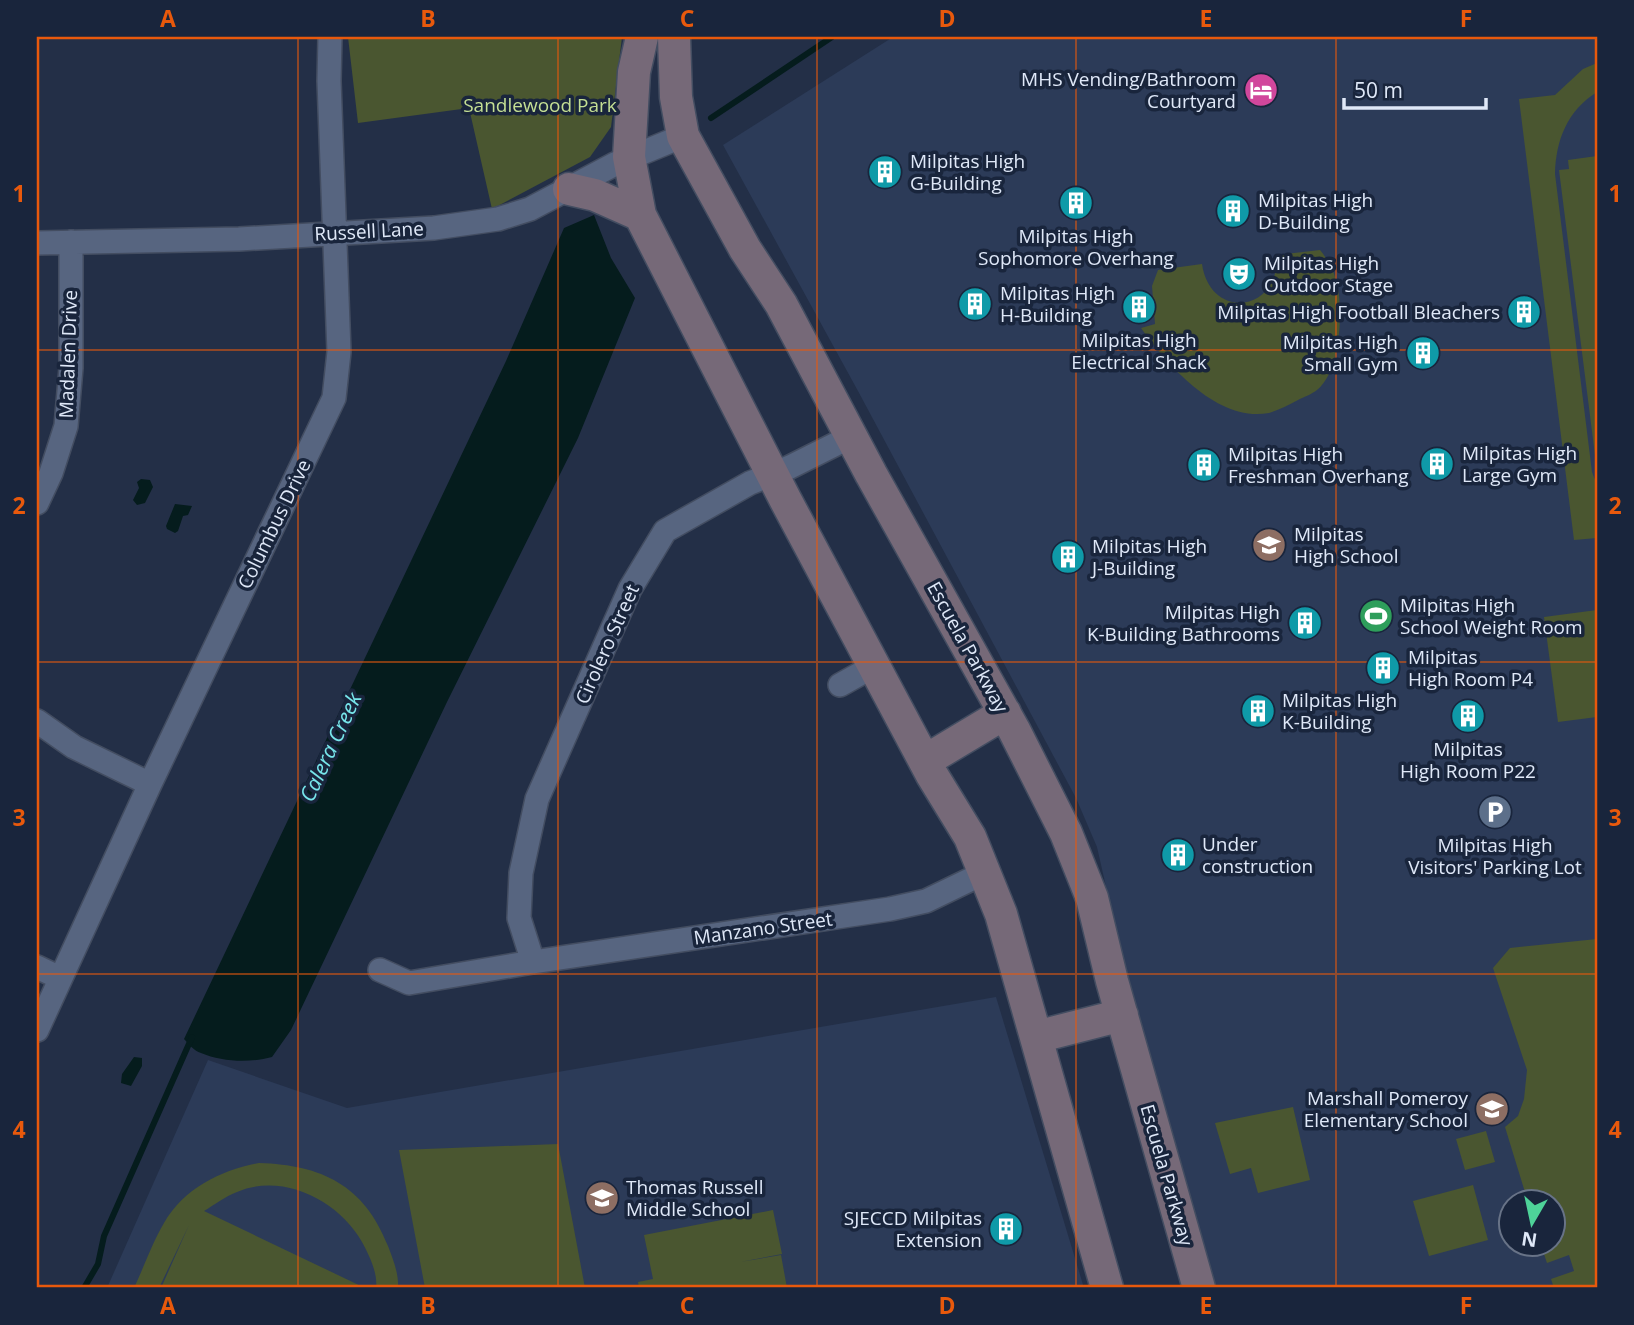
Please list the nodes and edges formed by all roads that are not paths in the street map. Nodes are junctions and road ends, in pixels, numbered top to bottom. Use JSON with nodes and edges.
{"nodes":[{"id":1,"x":330,"y":37,"type":"edge"},
{"id":2,"x":642,"y":37,"type":"edge"},
{"id":3,"x":674,"y":37,"type":"edge"},
{"id":4,"x":683,"y":135,"type":"junction"},
{"id":5,"x":629,"y":158,"type":"junction"},
{"id":6,"x":569,"y":189,"type":"junction"},
{"id":7,"x":640,"y":215,"type":"junction"},
{"id":8,"x":335,"y":233,"type":"junction"},
{"id":9,"x":71,"y":242,"type":"junction"},
{"id":10,"x":37,"y":243,"type":"edge"},
{"id":11,"x":852,"y":436,"type":"junction"},
{"id":12,"x":44,"y":473,"type":"edge"},
{"id":13,"x":772,"y":475,"type":"junction"},
{"id":14,"x":37,"y":503,"type":"edge"},
{"id":15,"x":874,"y":666,"type":"junction"},
{"id":16,"x":840,"y":685,"type":"dead end"},
{"id":17,"x":1005,"y":713,"type":"junction"},
{"id":18,"x":37,"y":721,"type":"edge"},
{"id":19,"x":925,"y":761,"type":"junction"},
{"id":20,"x":150,"y":784,"type":"junction"},
{"id":21,"x":986,"y":872,"type":"junction"},
{"id":22,"x":533,"y":962,"type":"junction"},
{"id":23,"x":37,"y":967,"type":"edge"},
{"id":24,"x":380,"y":970,"type":"dead end"},
{"id":25,"x":60,"y":978,"type":"junction"},
{"id":26,"x":1122,"y":1015,"type":"junction"},
{"id":27,"x":37,"y":1030,"type":"edge"},
{"id":28,"x":1037,"y":1037,"type":"junction"},
{"id":29,"x":1107,"y":1288,"type":"edge"},
{"id":30,"x":1199,"y":1288,"type":"edge"}],
"edges":[{"from":1,"to":8,"type":"street","name":"Columbus Drive"},
{"from":2,"to":5,"type":"street"},
{"from":3,"to":4,"type":"street","name":"Escuela Parkway"},
{"from":4,"to":5,"type":"street","name":"Russell Lane"},
{"from":4,"to":11,"type":"street","name":"Escuela Parkway"},
{"from":5,"to":6,"type":"street","name":"Russell Lane"},
{"from":5,"to":7,"type":"street"},
{"from":6,"to":7,"type":"street"},
{"from":6,"to":8,"type":"street","name":"Russell Lane"},
{"from":7,"to":13,"type":"street"},
{"from":8,"to":9,"type":"street","name":"Russell Lane"},
{"from":8,"to":20,"type":"street","name":"Columbus Drive"},
{"from":9,"to":10,"type":"street","name":"Russell Lane"},
{"from":9,"to":12,"type":"street","name":"Madalen Drive"},
{"from":11,"to":13,"type":"street","name":"Cirolero Street"},
{"from":11,"to":17,"type":"street","name":"Escuela Parkway"},
{"from":12,"to":14,"type":"street","name":"Madalen Drive"},
{"from":13,"to":15,"type":"street"},
{"from":13,"to":22,"type":"street","name":"Cirolero Street"},
{"from":15,"to":16,"type":"street"},
{"from":15,"to":19,"type":"street"},
{"from":17,"to":19,"type":"street"},
{"from":17,"to":26,"type":"street","name":"Escuela Parkway"},
{"from":18,"to":20,"type":"street"},
{"from":19,"to":21,"type":"street"},
{"from":20,"to":25,"type":"street","name":"Columbus Drive"},
{"from":21,"to":22,"type":"street","name":"Manzano Street"},
{"from":21,"to":28,"type":"street"},
{"from":22,"to":24,"type":"street","name":"Manzano Street"},
{"from":23,"to":25,"type":"street"},
{"from":25,"to":27,"type":"street","name":"Columbus Drive"},
{"from":26,"to":28,"type":"street"},
{"from":26,"to":30,"type":"street","name":"Escuela Parkway"},
{"from":28,"to":29,"type":"street"}]}
